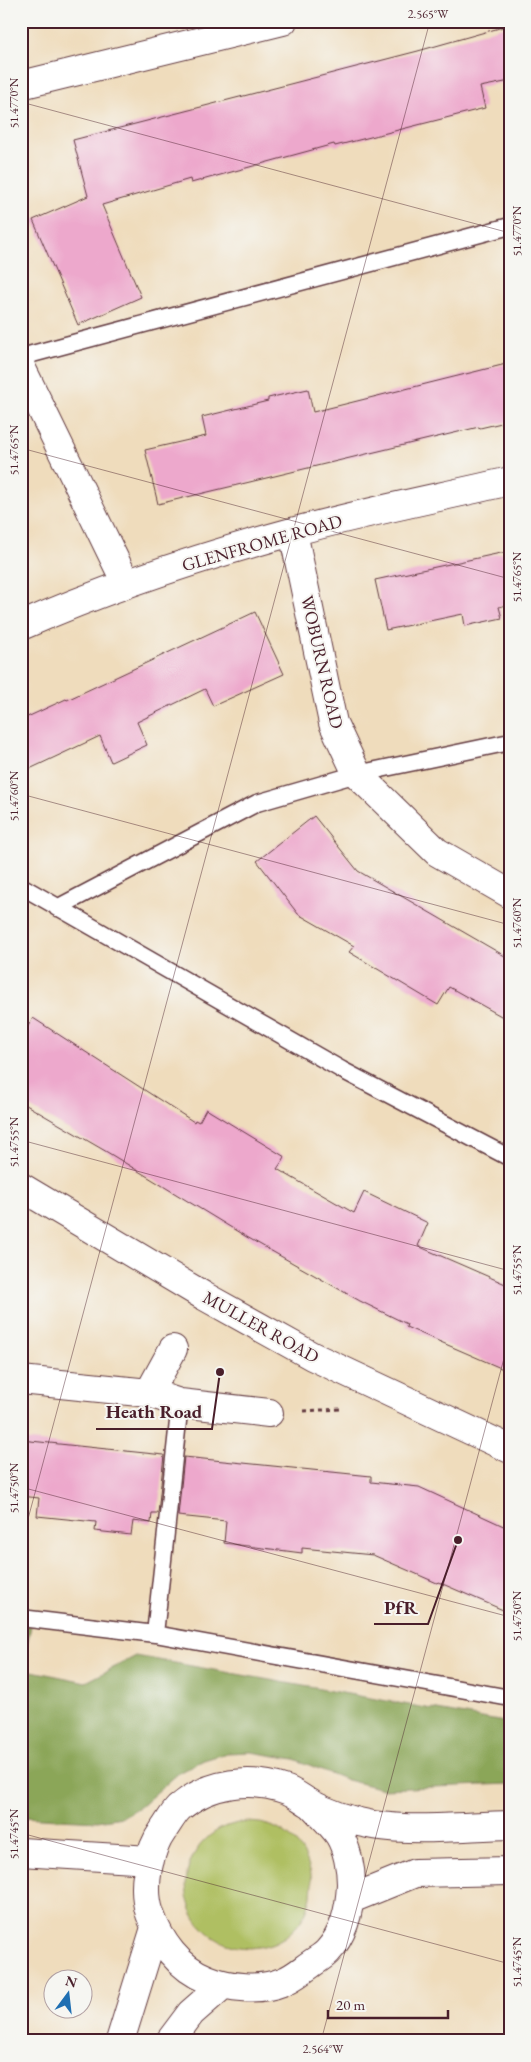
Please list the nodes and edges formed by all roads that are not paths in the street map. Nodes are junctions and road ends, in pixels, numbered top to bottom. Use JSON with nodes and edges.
{"nodes":[{"id":1,"x":283,"y":21,"type":"edge"},
{"id":2,"x":21,"y":85,"type":"edge"},
{"id":3,"x":510,"y":226,"type":"edge"},
{"id":4,"x":21,"y":357,"type":"edge"},
{"id":5,"x":21,"y":367,"type":"edge"},
{"id":6,"x":510,"y":481,"type":"edge"},
{"id":7,"x":293,"y":532,"type":"junction"},
{"id":8,"x":126,"y":583,"type":"junction"},
{"id":9,"x":21,"y":626,"type":"edge"},
{"id":10,"x":510,"y":742,"type":"edge"},
{"id":11,"x":357,"y":774,"type":"junction"},
{"id":12,"x":21,"y":886,"type":"edge"},
{"id":13,"x":510,"y":894,"type":"edge"},
{"id":14,"x":57,"y":908,"type":"junction"},
{"id":15,"x":510,"y":1158,"type":"edge"},
{"id":16,"x":21,"y":1187,"type":"edge"},
{"id":17,"x":173,"y":1349,"type":"dead end"},
{"id":18,"x":21,"y":1380,"type":"edge"},
{"id":19,"x":149,"y":1393,"type":"junction"},
{"id":20,"x":180,"y":1403,"type":"junction"},
{"id":21,"x":268,"y":1413,"type":"dead end"},
{"id":22,"x":510,"y":1448,"type":"edge"},
{"id":23,"x":21,"y":1618,"type":"edge"},
{"id":24,"x":155,"y":1634,"type":"junction"},
{"id":25,"x":510,"y":1698,"type":"edge"},
{"id":26,"x":310,"y":1804,"type":"junction"},
{"id":27,"x":510,"y":1825,"type":"edge"},
{"id":28,"x":21,"y":1852,"type":"edge"},
{"id":29,"x":150,"y":1860,"type":"junction"},
{"id":30,"x":510,"y":1871,"type":"edge"},
{"id":31,"x":351,"y":1899,"type":"junction"},
{"id":32,"x":155,"y":1928,"type":"junction"},
{"id":33,"x":223,"y":1985,"type":"junction"},
{"id":34,"x":120,"y":2041,"type":"edge"},
{"id":35,"x":170,"y":2041,"type":"edge"}],
"edges":[{"from":1,"to":2,"type":"street"},
{"from":3,"to":4,"type":"lane"},
{"from":5,"to":8,"type":"street"},
{"from":6,"to":7,"type":"street","name":"GLENFROME ROAD"},
{"from":7,"to":8,"type":"street","name":"GLENFROME ROAD"},
{"from":7,"to":11,"type":"street","name":"WOBURN ROAD"},
{"from":8,"to":9,"type":"street","name":"GLENFROME ROAD"},
{"from":10,"to":11,"type":"lane"},
{"from":11,"to":13,"type":"street","name":"WOBURN ROAD"},
{"from":11,"to":14,"type":"lane"},
{"from":12,"to":14,"type":"lane"},
{"from":14,"to":15,"type":"lane"},
{"from":16,"to":22,"type":"street","name":"MULLER ROAD"},
{"from":17,"to":19,"type":"street"},
{"from":18,"to":19,"type":"street"},
{"from":19,"to":20,"type":"street"},
{"from":20,"to":21,"type":"street"},
{"from":20,"to":24,"type":"lane"},
{"from":23,"to":24,"type":"lane"},
{"from":24,"to":25,"type":"lane"},
{"from":26,"to":27,"type":"street"},
{"from":26,"to":29,"type":"street"},
{"from":26,"to":31,"type":"street"},
{"from":28,"to":29,"type":"street"},
{"from":29,"to":32,"type":"street"},
{"from":30,"to":31,"type":"street"},
{"from":31,"to":33,"type":"street"},
{"from":32,"to":33,"type":"street"},
{"from":32,"to":34,"type":"street"},
{"from":33,"to":35,"type":"street"}]}
